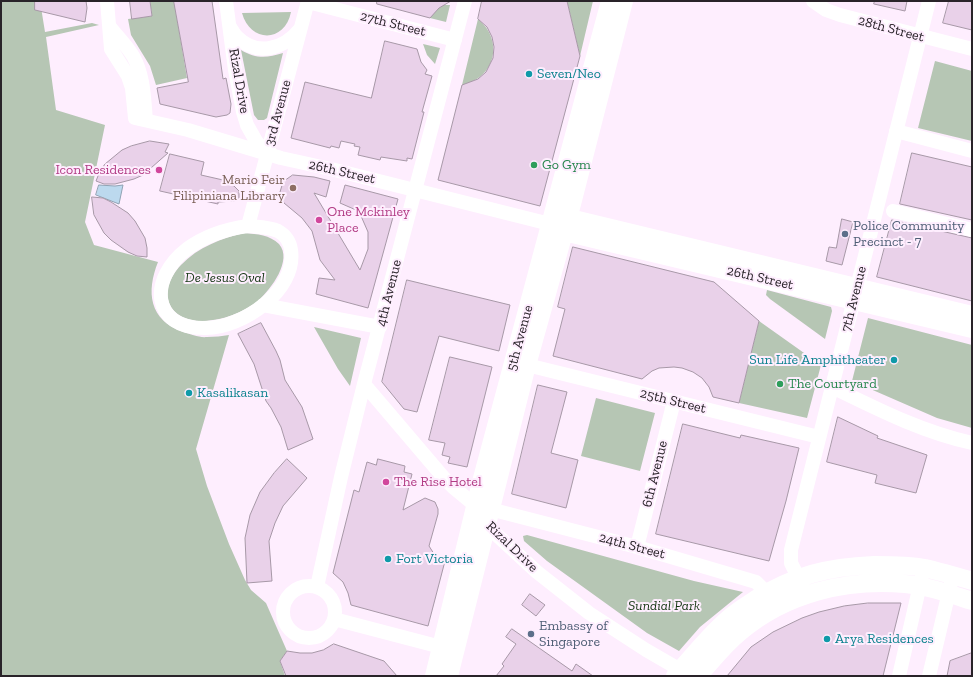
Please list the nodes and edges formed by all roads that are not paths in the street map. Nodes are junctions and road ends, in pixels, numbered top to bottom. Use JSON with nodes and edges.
{"nodes":[{"id":1,"x":107,"y":1,"type":"edge"},
{"id":2,"x":226,"y":1,"type":"edge"},
{"id":3,"x":308,"y":1,"type":"edge"},
{"id":4,"x":465,"y":1,"type":"edge"},
{"id":5,"x":610,"y":1,"type":"edge"},
{"id":6,"x":624,"y":1,"type":"edge"},
{"id":7,"x":813,"y":1,"type":"edge"},
{"id":8,"x":929,"y":1,"type":"edge"},
{"id":9,"x":230,"y":27,"type":"junction"},
{"id":10,"x":300,"y":28,"type":"junction"},
{"id":11,"x":920,"y":36,"type":"junction"},
{"id":12,"x":456,"y":40,"type":"junction"},
{"id":13,"x":972,"y":49,"type":"edge"},
{"id":14,"x":896,"y":131,"type":"junction"},
{"id":15,"x":972,"y":151,"type":"edge"},
{"id":16,"x":267,"y":154,"type":"junction"},
{"id":17,"x":415,"y":190,"type":"junction"},
{"id":18,"x":893,"y":211,"type":"dead end"},
{"id":19,"x":561,"y":224,"type":"junction"},
{"id":20,"x":248,"y":226,"type":"junction"},
{"id":21,"x":972,"y":230,"type":"edge"},
{"id":22,"x":855,"y":294,"type":"junction"},
{"id":23,"x":263,"y":305,"type":"junction"},
{"id":24,"x":972,"y":315,"type":"edge"},
{"id":25,"x":380,"y":328,"type":"junction"},
{"id":26,"x":972,"y":329,"type":"edge"},
{"id":27,"x":528,"y":365,"type":"junction"},
{"id":28,"x":364,"y":384,"type":"junction"},
{"id":29,"x":832,"y":387,"type":"junction"},
{"id":30,"x":674,"y":401,"type":"junction"},
{"id":31,"x":819,"y":437,"type":"junction"},
{"id":32,"x":972,"y":443,"type":"edge"},
{"id":33,"x":483,"y":508,"type":"junction"},
{"id":34,"x":487,"y":526,"type":"junction"},
{"id":35,"x":637,"y":547,"type":"junction"},
{"id":36,"x":924,"y":568,"type":"junction"},
{"id":37,"x":953,"y":575,"type":"junction"},
{"id":38,"x":798,"y":578,"type":"junction"},
{"id":39,"x":972,"y":581,"type":"edge"},
{"id":40,"x":920,"y":586,"type":"junction"},
{"id":41,"x":317,"y":587,"type":"junction"},
{"id":42,"x":767,"y":593,"type":"junction"},
{"id":43,"x":948,"y":593,"type":"junction"},
{"id":44,"x":806,"y":594,"type":"junction"},
{"id":45,"x":972,"y":601,"type":"edge"},
{"id":46,"x":774,"y":609,"type":"junction"},
{"id":47,"x":334,"y":618,"type":"junction"},
{"id":48,"x":441,"y":647,"type":"junction"},
{"id":49,"x":682,"y":674,"type":"edge"},
{"id":50,"x":434,"y":676,"type":"edge"},
{"id":51,"x":449,"y":676,"type":"edge"},
{"id":52,"x":698,"y":676,"type":"edge"},
{"id":53,"x":899,"y":676,"type":"edge"},
{"id":54,"x":929,"y":676,"type":"edge"}],
"edges":[{"from":1,"to":16,"type":"street","name":"26th Street"},
{"from":2,"to":9,"type":"street","name":"Rizal Drive"},
{"from":3,"to":10,"type":"street","name":"3rd Avenue"},
{"from":3,"to":12,"type":"street","name":"27th Street"},
{"from":4,"to":12,"type":"street","name":"4th Avenue"},
{"from":5,"to":19,"type":"main road","name":"5th Avenue"},
{"from":6,"to":19,"type":"main road","name":"5th Avenue"},
{"from":7,"to":11,"type":"street","name":"28th Street"},
{"from":8,"to":11,"type":"street","name":"7th Avenue"},
{"from":9,"to":10,"type":"street"},
{"from":9,"to":16,"type":"street","name":"Rizal Drive"},
{"from":10,"to":16,"type":"street","name":"3rd Avenue"},
{"from":11,"to":13,"type":"street","name":"28th Street"},
{"from":11,"to":14,"type":"street","name":"7th Avenue"},
{"from":12,"to":17,"type":"street","name":"4th Avenue"},
{"from":14,"to":15,"type":"street"},
{"from":14,"to":22,"type":"street","name":"7th Avenue"},
{"from":16,"to":17,"type":"street","name":"26th Street"},
{"from":16,"to":20,"type":"street","name":"3rd Avenue"},
{"from":17,"to":19,"type":"street","name":"26th Street"},
{"from":17,"to":25,"type":"street","name":"4th Avenue"},
{"from":18,"to":21,"type":"street"},
{"from":19,"to":22,"type":"main road","name":"26th Street"},
{"from":19,"to":27,"type":"main road","name":"5th Avenue"},
{"from":19,"to":33,"type":"main road","name":"5th Avenue"},
{"from":20,"to":23,"type":"street"},
{"from":20,"to":23,"type":"street"},
{"from":22,"to":24,"type":"main road","name":"26th Street"},
{"from":22,"to":26,"type":"main road","name":"26th Street"},
{"from":22,"to":29,"type":"street","name":"7th Avenue"},
{"from":23,"to":25,"type":"street"},
{"from":25,"to":28,"type":"street","name":"4th Avenue"},
{"from":27,"to":30,"type":"street","name":"25th Street"},
{"from":27,"to":33,"type":"main road","name":"5th Avenue"},
{"from":28,"to":33,"type":"street"},
{"from":28,"to":41,"type":"street","name":"4th Avenue"},
{"from":29,"to":31,"type":"street","name":"7th Avenue"},
{"from":29,"to":32,"type":"street"},
{"from":30,"to":31,"type":"street","name":"25th Street"},
{"from":30,"to":35,"type":"street","name":"6th Avenue"},
{"from":31,"to":38,"type":"street","name":"7th Avenue"},
{"from":33,"to":34,"type":"main road","name":"5th Avenue"},
{"from":33,"to":35,"type":"street","name":"24th Street"},
{"from":33,"to":48,"type":"main road","name":"5th Avenue"},
{"from":34,"to":49,"type":"street","name":"Rizal Drive"},
{"from":34,"to":51,"type":"main road","name":"5th Avenue"},
{"from":35,"to":42,"type":"street","name":"24th Street"},
{"from":36,"to":37,"type":"main road"},
{"from":36,"to":38,"type":"main road"},
{"from":36,"to":40,"type":"street"},
{"from":37,"to":39,"type":"main road"},
{"from":37,"to":43,"type":"street"},
{"from":38,"to":42,"type":"main road"},
{"from":38,"to":44,"type":"street","name":"7th Avenue"},
{"from":40,"to":43,"type":"main road"},
{"from":40,"to":44,"type":"main road"},
{"from":40,"to":53,"type":"street"},
{"from":41,"to":47,"type":"street"},
{"from":41,"to":47,"type":"street"},
{"from":42,"to":46,"type":"street","name":"24th Street"},
{"from":42,"to":49,"type":"main road"},
{"from":43,"to":45,"type":"main road"},
{"from":43,"to":54,"type":"street"},
{"from":44,"to":46,"type":"main road"},
{"from":46,"to":52,"type":"main road"},
{"from":47,"to":48,"type":"street"},
{"from":48,"to":50,"type":"main road","name":"5th Avenue"}]}
